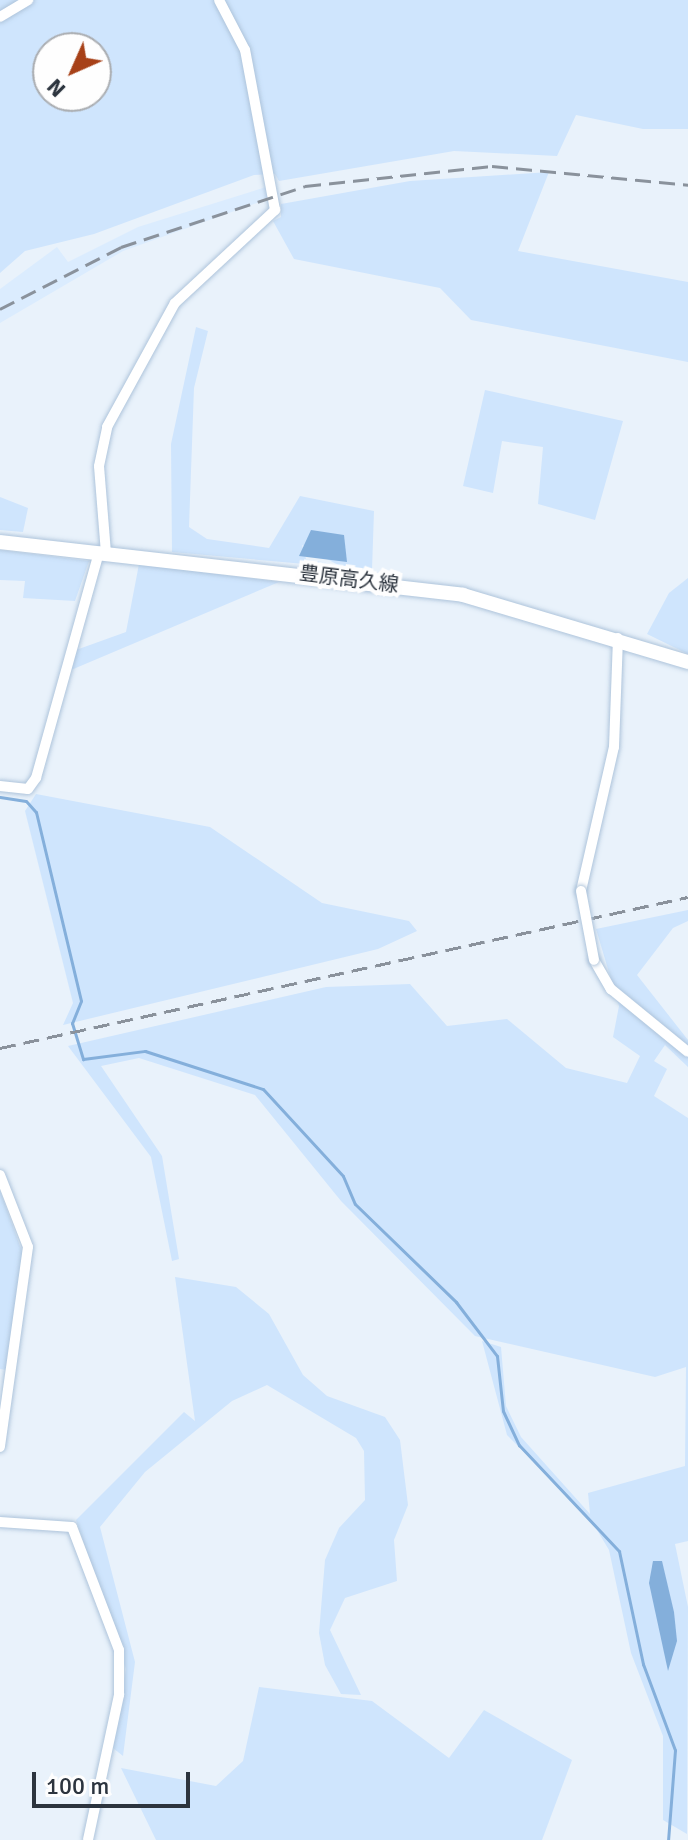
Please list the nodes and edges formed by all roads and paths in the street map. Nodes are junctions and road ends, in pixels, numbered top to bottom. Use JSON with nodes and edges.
{"nodes":[{"id":1,"x":28,"y":0,"type":"edge"},
{"id":2,"x":219,"y":0,"type":"edge"},
{"id":3,"x":0,"y":17,"type":"edge"},
{"id":4,"x":0,"y":542,"type":"edge"},
{"id":5,"x":102,"y":552,"type":"junction"},
{"id":6,"x":619,"y":636,"type":"junction"},
{"id":7,"x":688,"y":662,"type":"edge"},
{"id":8,"x":0,"y":786,"type":"edge"},
{"id":9,"x":688,"y":1052,"type":"edge"},
{"id":10,"x":0,"y":1175,"type":"edge"},
{"id":11,"x":0,"y":1447,"type":"edge"},
{"id":12,"x":0,"y":1522,"type":"edge"},
{"id":13,"x":88,"y":1840,"type":"edge"}],
"edges":[{"from":1,"to":3,"type":"street"},
{"from":2,"to":5,"type":"street"},
{"from":4,"to":5,"type":"main road","name":"豊原高久線"},
{"from":5,"to":6,"type":"main road","name":"豊原高久線"},
{"from":5,"to":8,"type":"street"},
{"from":6,"to":7,"type":"main road","name":"豊原高久線"},
{"from":6,"to":9,"type":"street","bridge":true},
{"from":10,"to":11,"type":"street"},
{"from":12,"to":13,"type":"street"}]}
